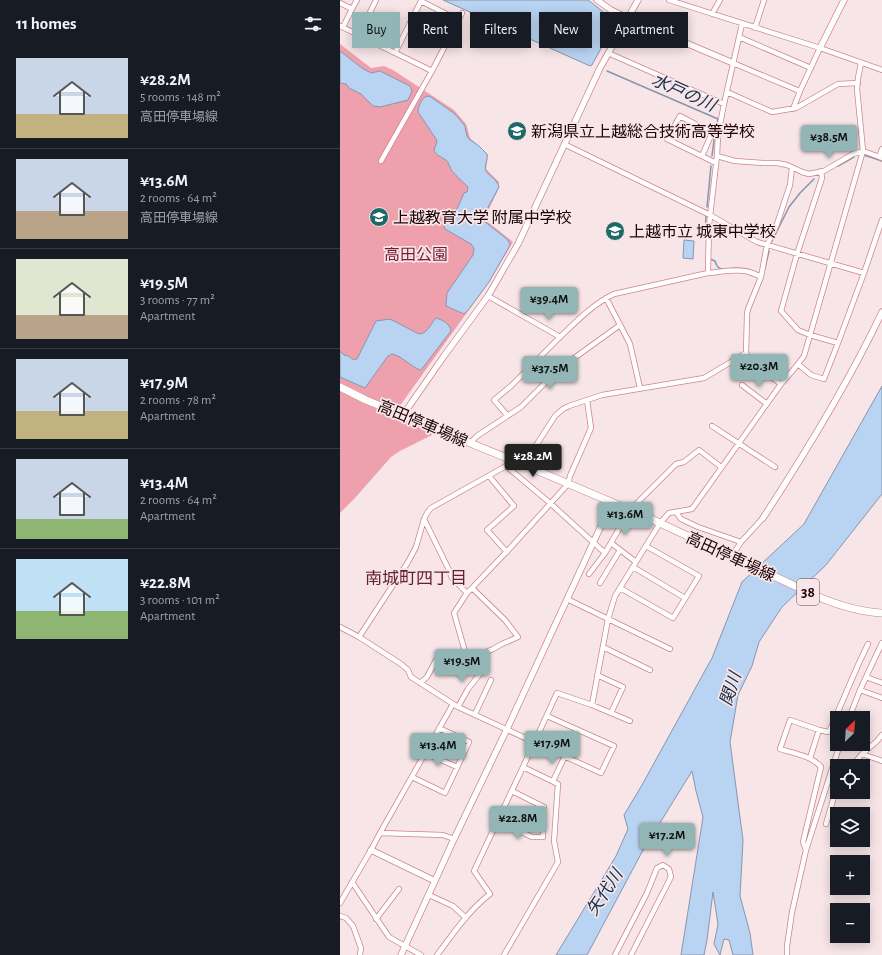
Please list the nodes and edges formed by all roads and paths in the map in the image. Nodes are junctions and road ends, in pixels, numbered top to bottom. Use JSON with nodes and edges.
{"nodes":[{"id":1,"x":356,"y":0,"type":"edge"},
{"id":2,"x":376,"y":0,"type":"edge"},
{"id":3,"x":597,"y":0,"type":"edge"},
{"id":4,"x":638,"y":0,"type":"edge"},
{"id":5,"x":669,"y":0,"type":"edge"},
{"id":6,"x":720,"y":0,"type":"edge"},
{"id":7,"x":764,"y":0,"type":"edge"},
{"id":8,"x":844,"y":0,"type":"edge"},
{"id":9,"x":340,"y":3,"type":"edge"},
{"id":10,"x":352,"y":8,"type":"junction"},
{"id":11,"x":370,"y":12,"type":"edge"},
{"id":12,"x":415,"y":12,"type":"edge"},
{"id":13,"x":442,"y":12,"type":"edge"},
{"id":14,"x":615,"y":12,"type":"edge"},
{"id":15,"x":631,"y":12,"type":"edge"},
{"id":16,"x":712,"y":14,"type":"junction"},
{"id":17,"x":742,"y":24,"type":"junction"},
{"id":18,"x":341,"y":26,"type":"edge"},
{"id":19,"x":408,"y":26,"type":"edge"},
{"id":20,"x":755,"y":28,"type":"junction"},
{"id":21,"x":352,"y":32,"type":"edge"},
{"id":22,"x":739,"y":37,"type":"junction"},
{"id":23,"x":688,"y":43,"type":"edge"},
{"id":24,"x":385,"y":48,"type":"edge"},
{"id":25,"x":444,"y":48,"type":"edge"},
{"id":26,"x":611,"y":48,"type":"edge"},
{"id":27,"x":820,"y":48,"type":"junction"},
{"id":28,"x":395,"y":53,"type":"junction"},
{"id":29,"x":608,"y":53,"type":"junction"},
{"id":30,"x":733,"y":62,"type":"junction"},
{"id":31,"x":861,"y":63,"type":"junction"},
{"id":32,"x":811,"y":68,"type":"junction"},
{"id":33,"x":882,"y":70,"type":"edge"},
{"id":34,"x":432,"y":71,"type":"junction"},
{"id":35,"x":858,"y":83,"type":"junction"},
{"id":36,"x":800,"y":91,"type":"junction"},
{"id":37,"x":727,"y":92,"type":"junction"},
{"id":38,"x":724,"y":104,"type":"junction"},
{"id":39,"x":793,"y":109,"type":"junction"},
{"id":40,"x":564,"y":144,"type":"junction"},
{"id":41,"x":882,"y":149,"type":"edge"},
{"id":42,"x":862,"y":151,"type":"junction"},
{"id":43,"x":702,"y":156,"type":"junction"},
{"id":44,"x":717,"y":156,"type":"junction"},
{"id":45,"x":880,"y":157,"type":"edge"},
{"id":46,"x":382,"y":161,"type":"dead end"},
{"id":47,"x":716,"y":163,"type":"junction"},
{"id":48,"x":792,"y":168,"type":"junction"},
{"id":49,"x":821,"y":171,"type":"junction"},
{"id":50,"x":710,"y":214,"type":"junction"},
{"id":51,"x":882,"y":220,"type":"edge"},
{"id":52,"x":767,"y":245,"type":"junction"},
{"id":53,"x":797,"y":254,"type":"junction"},
{"id":54,"x":830,"y":264,"type":"junction"},
{"id":55,"x":708,"y":273,"type":"junction"},
{"id":56,"x":864,"y":274,"type":"junction"},
{"id":57,"x":761,"y":277,"type":"junction"},
{"id":58,"x":488,"y":296,"type":"junction"},
{"id":59,"x":606,"y":298,"type":"junction"},
{"id":60,"x":882,"y":312,"type":"edge"},
{"id":61,"x":620,"y":325,"type":"junction"},
{"id":62,"x":810,"y":335,"type":"junction"},
{"id":63,"x":560,"y":337,"type":"junction"},
{"id":64,"x":838,"y":343,"type":"junction"},
{"id":65,"x":746,"y":353,"type":"junction"},
{"id":66,"x":798,"y":364,"type":"junction"},
{"id":67,"x":781,"y":384,"type":"junction"},
{"id":68,"x":742,"y":386,"type":"dead end"},
{"id":69,"x":340,"y":387,"type":"edge"},
{"id":70,"x":640,"y":388,"type":"junction"},
{"id":71,"x":588,"y":400,"type":"junction"},
{"id":72,"x":768,"y":404,"type":"junction"},
{"id":73,"x":403,"y":415,"type":"junction"},
{"id":74,"x":507,"y":415,"type":"junction"},
{"id":75,"x":712,"y":426,"type":"dead end"},
{"id":76,"x":470,"y":443,"type":"junction"},
{"id":77,"x":739,"y":443,"type":"junction"},
{"id":78,"x":514,"y":460,"type":"junction"},
{"id":79,"x":506,"y":466,"type":"junction"},
{"id":80,"x":775,"y":467,"type":"dead end"},
{"id":81,"x":721,"y":468,"type":"junction"},
{"id":82,"x":489,"y":476,"type":"junction"},
{"id":83,"x":568,"y":484,"type":"junction"},
{"id":84,"x":612,"y":502,"type":"junction"},
{"id":85,"x":550,"y":503,"type":"junction"},
{"id":86,"x":630,"y":510,"type":"junction"},
{"id":87,"x":676,"y":512,"type":"junction"},
{"id":88,"x":763,"y":518,"type":"joint"},
{"id":89,"x":424,"y":519,"type":"junction"},
{"id":90,"x":660,"y":523,"type":"junction"},
{"id":91,"x":741,"y":542,"type":"junction"},
{"id":92,"x":594,"y":543,"type":"junction"},
{"id":93,"x":611,"y":543,"type":"junction"},
{"id":94,"x":646,"y":546,"type":"junction"},
{"id":95,"x":620,"y":550,"type":"junction"},
{"id":96,"x":507,"y":552,"type":"junction"},
{"id":97,"x":605,"y":553,"type":"junction"},
{"id":98,"x":735,"y":558,"type":"junction"},
{"id":99,"x":636,"y":562,"type":"junction"},
{"id":100,"x":633,"y":567,"type":"junction"},
{"id":101,"x":589,"y":574,"type":"dead end"},
{"id":102,"x":600,"y":583,"type":"dead end"},
{"id":103,"x":472,"y":588,"type":"junction"},
{"id":104,"x":620,"y":588,"type":"junction"},
{"id":105,"x":467,"y":593,"type":"junction"},
{"id":106,"x":685,"y":598,"type":"junction"},
{"id":107,"x":567,"y":599,"type":"junction"},
{"id":108,"x":882,"y":613,"type":"edge"},
{"id":109,"x":608,"y":619,"type":"junction"},
{"id":110,"x":340,"y":626,"type":"edge"},
{"id":111,"x":359,"y":637,"type":"junction"},
{"id":112,"x":868,"y":644,"type":"dead end"},
{"id":113,"x":882,"y":644,"type":"edge"},
{"id":114,"x":603,"y":647,"type":"junction"},
{"id":115,"x":670,"y":649,"type":"dead end"},
{"id":116,"x":468,"y":662,"type":"junction"},
{"id":117,"x":483,"y":670,"type":"dead end"},
{"id":118,"x":650,"y":670,"type":"dead end"},
{"id":119,"x":597,"y":675,"type":"junction"},
{"id":120,"x":866,"y":677,"type":"junction"},
{"id":121,"x":491,"y":680,"type":"dead end"},
{"id":122,"x":420,"y":683,"type":"junction"},
{"id":123,"x":882,"y":683,"type":"edge"},
{"id":124,"x":860,"y":690,"type":"junction"},
{"id":125,"x":882,"y":698,"type":"edge"},
{"id":126,"x":453,"y":704,"type":"junction"},
{"id":127,"x":592,"y":705,"type":"junction"},
{"id":128,"x":458,"y":707,"type":"junction"},
{"id":129,"x":852,"y":711,"type":"edge"},
{"id":130,"x":611,"y":713,"type":"junction"},
{"id":131,"x":475,"y":714,"type":"junction"},
{"id":132,"x":547,"y":716,"type":"junction"},
{"id":133,"x":630,"y":721,"type":"dead end"},
{"id":134,"x":439,"y":728,"type":"junction"},
{"id":135,"x":507,"y":729,"type":"junction"},
{"id":136,"x":819,"y":730,"type":"junction"},
{"id":137,"x":882,"y":735,"type":"edge"},
{"id":138,"x":880,"y":741,"type":"edge"},
{"id":139,"x":534,"y":742,"type":"junction"},
{"id":140,"x":838,"y":751,"type":"edge"},
{"id":141,"x":425,"y":753,"type":"junction"},
{"id":142,"x":862,"y":754,"type":"junction"},
{"id":143,"x":565,"y":756,"type":"junction"},
{"id":144,"x":810,"y":758,"type":"junction"},
{"id":145,"x":858,"y":759,"type":"edge"},
{"id":146,"x":882,"y":761,"type":"edge"},
{"id":147,"x":457,"y":767,"type":"junction"},
{"id":148,"x":523,"y":767,"type":"junction"},
{"id":149,"x":412,"y":777,"type":"junction"},
{"id":150,"x":553,"y":781,"type":"junction"},
{"id":151,"x":512,"y":791,"type":"junction"},
{"id":152,"x":833,"y":799,"type":"edge"},
{"id":153,"x":498,"y":821,"type":"junction"},
{"id":154,"x":826,"y":824,"type":"dead end"},
{"id":155,"x":380,"y":833,"type":"junction"},
{"id":156,"x":454,"y":839,"type":"junction"},
{"id":157,"x":371,"y":850,"type":"junction"},
{"id":158,"x":806,"y":850,"type":"junction"},
{"id":159,"x":435,"y":881,"type":"junction"},
{"id":160,"x":352,"y":882,"type":"junction"},
{"id":161,"x":399,"y":889,"type":"dead end"},
{"id":162,"x":429,"y":895,"type":"junction"},
{"id":163,"x":340,"y":903,"type":"edge"},
{"id":164,"x":340,"y":916,"type":"edge"},
{"id":165,"x":466,"y":918,"type":"junction"},
{"id":166,"x":376,"y":919,"type":"junction"},
{"id":167,"x":405,"y":946,"type":"junction"},
{"id":168,"x":360,"y":955,"type":"edge"},
{"id":169,"x":400,"y":955,"type":"edge"},
{"id":170,"x":421,"y":955,"type":"edge"},
{"id":171,"x":437,"y":955,"type":"edge"},
{"id":172,"x":504,"y":955,"type":"edge"},
{"id":173,"x":615,"y":955,"type":"edge"},
{"id":174,"x":632,"y":955,"type":"edge"},
{"id":175,"x":787,"y":955,"type":"edge"}],
"edges":[{"from":1,"to":10,"type":"street"},
{"from":2,"to":11,"type":"street"},
{"from":3,"to":14,"type":"street"},
{"from":4,"to":15,"type":"street"},
{"from":5,"to":16,"type":"street"},
{"from":6,"to":16,"type":"street"},
{"from":7,"to":20,"type":"street"},
{"from":8,"to":27,"type":"street"},
{"from":9,"to":10,"type":"street"},
{"from":10,"to":18,"type":"street"},
{"from":12,"to":13,"type":"street"},
{"from":16,"to":17,"type":"street"},
{"from":17,"to":20,"type":"street"},
{"from":17,"to":22,"type":"street"},
{"from":18,"to":21,"type":"street"},
{"from":19,"to":28,"type":"street"},
{"from":20,"to":27,"type":"street"},
{"from":22,"to":30,"type":"street"},
{"from":22,"to":32,"type":"street"},
{"from":23,"to":30,"type":"street"},
{"from":24,"to":28,"type":"street"},
{"from":25,"to":34,"type":"street"},
{"from":26,"to":29,"type":"street"},
{"from":27,"to":31,"type":"street"},
{"from":27,"to":32,"type":"street"},
{"from":28,"to":34,"type":"street"},
{"from":29,"to":38,"type":"street"},
{"from":29,"to":40,"type":"street"},
{"from":30,"to":36,"type":"street"},
{"from":30,"to":37,"type":"street"},
{"from":31,"to":33,"type":"street"},
{"from":31,"to":35,"type":"street"},
{"from":32,"to":36,"type":"street"},
{"from":34,"to":46,"type":"street"},
{"from":35,"to":39,"type":"street"},
{"from":35,"to":42,"type":"street"},
{"from":36,"to":39,"type":"street"},
{"from":37,"to":38,"type":"street"},
{"from":37,"to":39,"type":"street"},
{"from":38,"to":44,"type":"street"},
{"from":40,"to":50,"type":"street"},
{"from":40,"to":58,"type":"street"},
{"from":41,"to":45,"type":"street"},
{"from":42,"to":45,"type":"street"},
{"from":42,"to":49,"type":"street"},
{"from":42,"to":54,"type":"street"},
{"from":43,"to":43,"type":"street"},
{"from":43,"to":47,"type":"street"},
{"from":44,"to":47,"type":"street"},
{"from":44,"to":48,"type":"street"},
{"from":47,"to":50,"type":"street"},
{"from":48,"to":49,"type":"street"},
{"from":48,"to":52,"type":"street"},
{"from":49,"to":53,"type":"street"},
{"from":50,"to":52,"type":"street"},
{"from":50,"to":55,"type":"street"},
{"from":51,"to":56,"type":"street"},
{"from":52,"to":53,"type":"street"},
{"from":52,"to":57,"type":"street"},
{"from":53,"to":54,"type":"street"},
{"from":53,"to":62,"type":"street"},
{"from":54,"to":56,"type":"street"},
{"from":54,"to":62,"type":"street"},
{"from":55,"to":57,"type":"street"},
{"from":55,"to":59,"type":"street"},
{"from":56,"to":64,"type":"street"},
{"from":57,"to":65,"type":"street"},
{"from":58,"to":63,"type":"street"},
{"from":58,"to":73,"type":"street"},
{"from":59,"to":61,"type":"street"},
{"from":59,"to":63,"type":"street"},
{"from":60,"to":88,"type":"street"},
{"from":61,"to":70,"type":"street"},
{"from":61,"to":74,"type":"street"},
{"from":62,"to":64,"type":"street"},
{"from":62,"to":66,"type":"street"},
{"from":63,"to":74,"type":"street"},
{"from":64,"to":66,"type":"street"},
{"from":65,"to":67,"type":"street"},
{"from":65,"to":70,"type":"street"},
{"from":66,"to":67,"type":"street"},
{"from":67,"to":72,"type":"street"},
{"from":68,"to":72,"type":"street"},
{"from":69,"to":73,"type":"main road","name":"高田停車場線","number":"38"},
{"from":70,"to":71,"type":"street"},
{"from":71,"to":78,"type":"street"},
{"from":71,"to":83,"type":"street"},
{"from":72,"to":77,"type":"street"},
{"from":73,"to":76,"type":"main road","name":"高田停車場線","number":"38"},
{"from":74,"to":76,"type":"street"},
{"from":75,"to":77,"type":"street"},
{"from":76,"to":78,"type":"main road","name":"高田停車場線","number":"38"},
{"from":77,"to":80,"type":"street"},
{"from":77,"to":81,"type":"street"},
{"from":78,"to":79,"type":"street"},
{"from":78,"to":83,"type":"main road","name":"高田停車場線","number":"38"},
{"from":79,"to":82,"type":"street"},
{"from":79,"to":85,"type":"street"},
{"from":81,"to":86,"type":"street"},
{"from":81,"to":87,"type":"street"},
{"from":82,"to":89,"type":"street"},
{"from":82,"to":96,"type":"street"},
{"from":83,"to":84,"type":"main road","name":"高田停車場線","number":"38"},
{"from":83,"to":85,"type":"street"},
{"from":84,"to":86,"type":"main road","name":"高田停車場線","number":"38"},
{"from":84,"to":92,"type":"street"},
{"from":85,"to":92,"type":"street"},
{"from":85,"to":96,"type":"street"},
{"from":86,"to":90,"type":"main road","name":"高田停車場線","number":"38"},
{"from":86,"to":93,"type":"street"},
{"from":87,"to":90,"type":"street"},
{"from":87,"to":91,"type":"street"},
{"from":88,"to":91,"type":"street"},
{"from":89,"to":105,"type":"street"},
{"from":89,"to":111,"type":"street"},
{"from":90,"to":94,"type":"street"},
{"from":90,"to":98,"type":"main road","name":"高田停車場線","number":"38"},
{"from":91,"to":98,"type":"street"},
{"from":92,"to":97,"type":"street"},
{"from":92,"to":107,"type":"street"},
{"from":93,"to":95,"type":"street"},
{"from":93,"to":97,"type":"street"},
{"from":94,"to":99,"type":"street"},
{"from":94,"to":106,"type":"street"},
{"from":95,"to":99,"type":"street"},
{"from":95,"to":102,"type":"street"},
{"from":96,"to":103,"type":"street"},
{"from":97,"to":101,"type":"street"},
{"from":98,"to":108,"type":"main road","name":"高田停車場線","number":"38"},
{"from":99,"to":100,"type":"street"},
{"from":100,"to":104,"type":"street"},
{"from":100,"to":106,"type":"street"},
{"from":103,"to":105,"type":"street"},
{"from":103,"to":116,"type":"street"},
{"from":104,"to":106,"type":"street"},
{"from":104,"to":109,"type":"street"},
{"from":105,"to":116,"type":"street"},
{"from":107,"to":109,"type":"street"},
{"from":107,"to":135,"type":"street"},
{"from":109,"to":114,"type":"street"},
{"from":109,"to":115,"type":"street"},
{"from":110,"to":111,"type":"street"},
{"from":111,"to":122,"type":"street"},
{"from":112,"to":136,"type":"street"},
{"from":113,"to":120,"type":"street"},
{"from":114,"to":118,"type":"street"},
{"from":114,"to":119,"type":"street"},
{"from":116,"to":122,"type":"street"},
{"from":117,"to":128,"type":"street"},
{"from":119,"to":127,"type":"street"},
{"from":119,"to":130,"type":"street"},
{"from":120,"to":123,"type":"street"},
{"from":120,"to":124,"type":"street"},
{"from":121,"to":131,"type":"street"},
{"from":122,"to":126,"type":"street"},
{"from":124,"to":125,"type":"street"},
{"from":124,"to":129,"type":"street"},
{"from":126,"to":128,"type":"street"},
{"from":126,"to":134,"type":"street"},
{"from":127,"to":130,"type":"street"},
{"from":127,"to":132,"type":"street"},
{"from":128,"to":131,"type":"street"},
{"from":130,"to":133,"type":"street"},
{"from":131,"to":135,"type":"street"},
{"from":132,"to":139,"type":"street"},
{"from":132,"to":143,"type":"street"},
{"from":134,"to":141,"type":"street"},
{"from":134,"to":147,"type":"street"},
{"from":135,"to":139,"type":"street"},
{"from":135,"to":156,"type":"street"},
{"from":136,"to":144,"type":"street"},
{"from":136,"to":144,"type":"street"},
{"from":137,"to":138,"type":"street"},
{"from":138,"to":142,"type":"street"},
{"from":139,"to":143,"type":"street"},
{"from":139,"to":148,"type":"street"},
{"from":140,"to":158,"type":"street"},
{"from":141,"to":147,"type":"street"},
{"from":141,"to":149,"type":"street"},
{"from":142,"to":145,"type":"street"},
{"from":142,"to":146,"type":"street"},
{"from":143,"to":150,"type":"street"},
{"from":144,"to":158,"type":"street"},
{"from":147,"to":149,"type":"street"},
{"from":148,"to":150,"type":"street"},
{"from":148,"to":151,"type":"street"},
{"from":149,"to":155,"type":"street"},
{"from":150,"to":172,"type":"street"},
{"from":151,"to":153,"type":"street"},
{"from":151,"to":153,"type":"street"},
{"from":152,"to":154,"type":"street"},
{"from":153,"to":165,"type":"street"},
{"from":155,"to":156,"type":"street"},
{"from":155,"to":157,"type":"street"},
{"from":156,"to":159,"type":"street"},
{"from":157,"to":159,"type":"street"},
{"from":157,"to":160,"type":"street"},
{"from":158,"to":175,"type":"street"},
{"from":159,"to":162,"type":"street"},
{"from":160,"to":163,"type":"street"},
{"from":160,"to":166,"type":"street"},
{"from":161,"to":166,"type":"street"},
{"from":162,"to":165,"type":"street"},
{"from":162,"to":167,"type":"street"},
{"from":164,"to":168,"type":"street"},
{"from":165,"to":171,"type":"street"},
{"from":166,"to":167,"type":"street"},
{"from":167,"to":169,"type":"street"},
{"from":167,"to":170,"type":"street"},
{"from":173,"to":174,"type":"street"}]}
